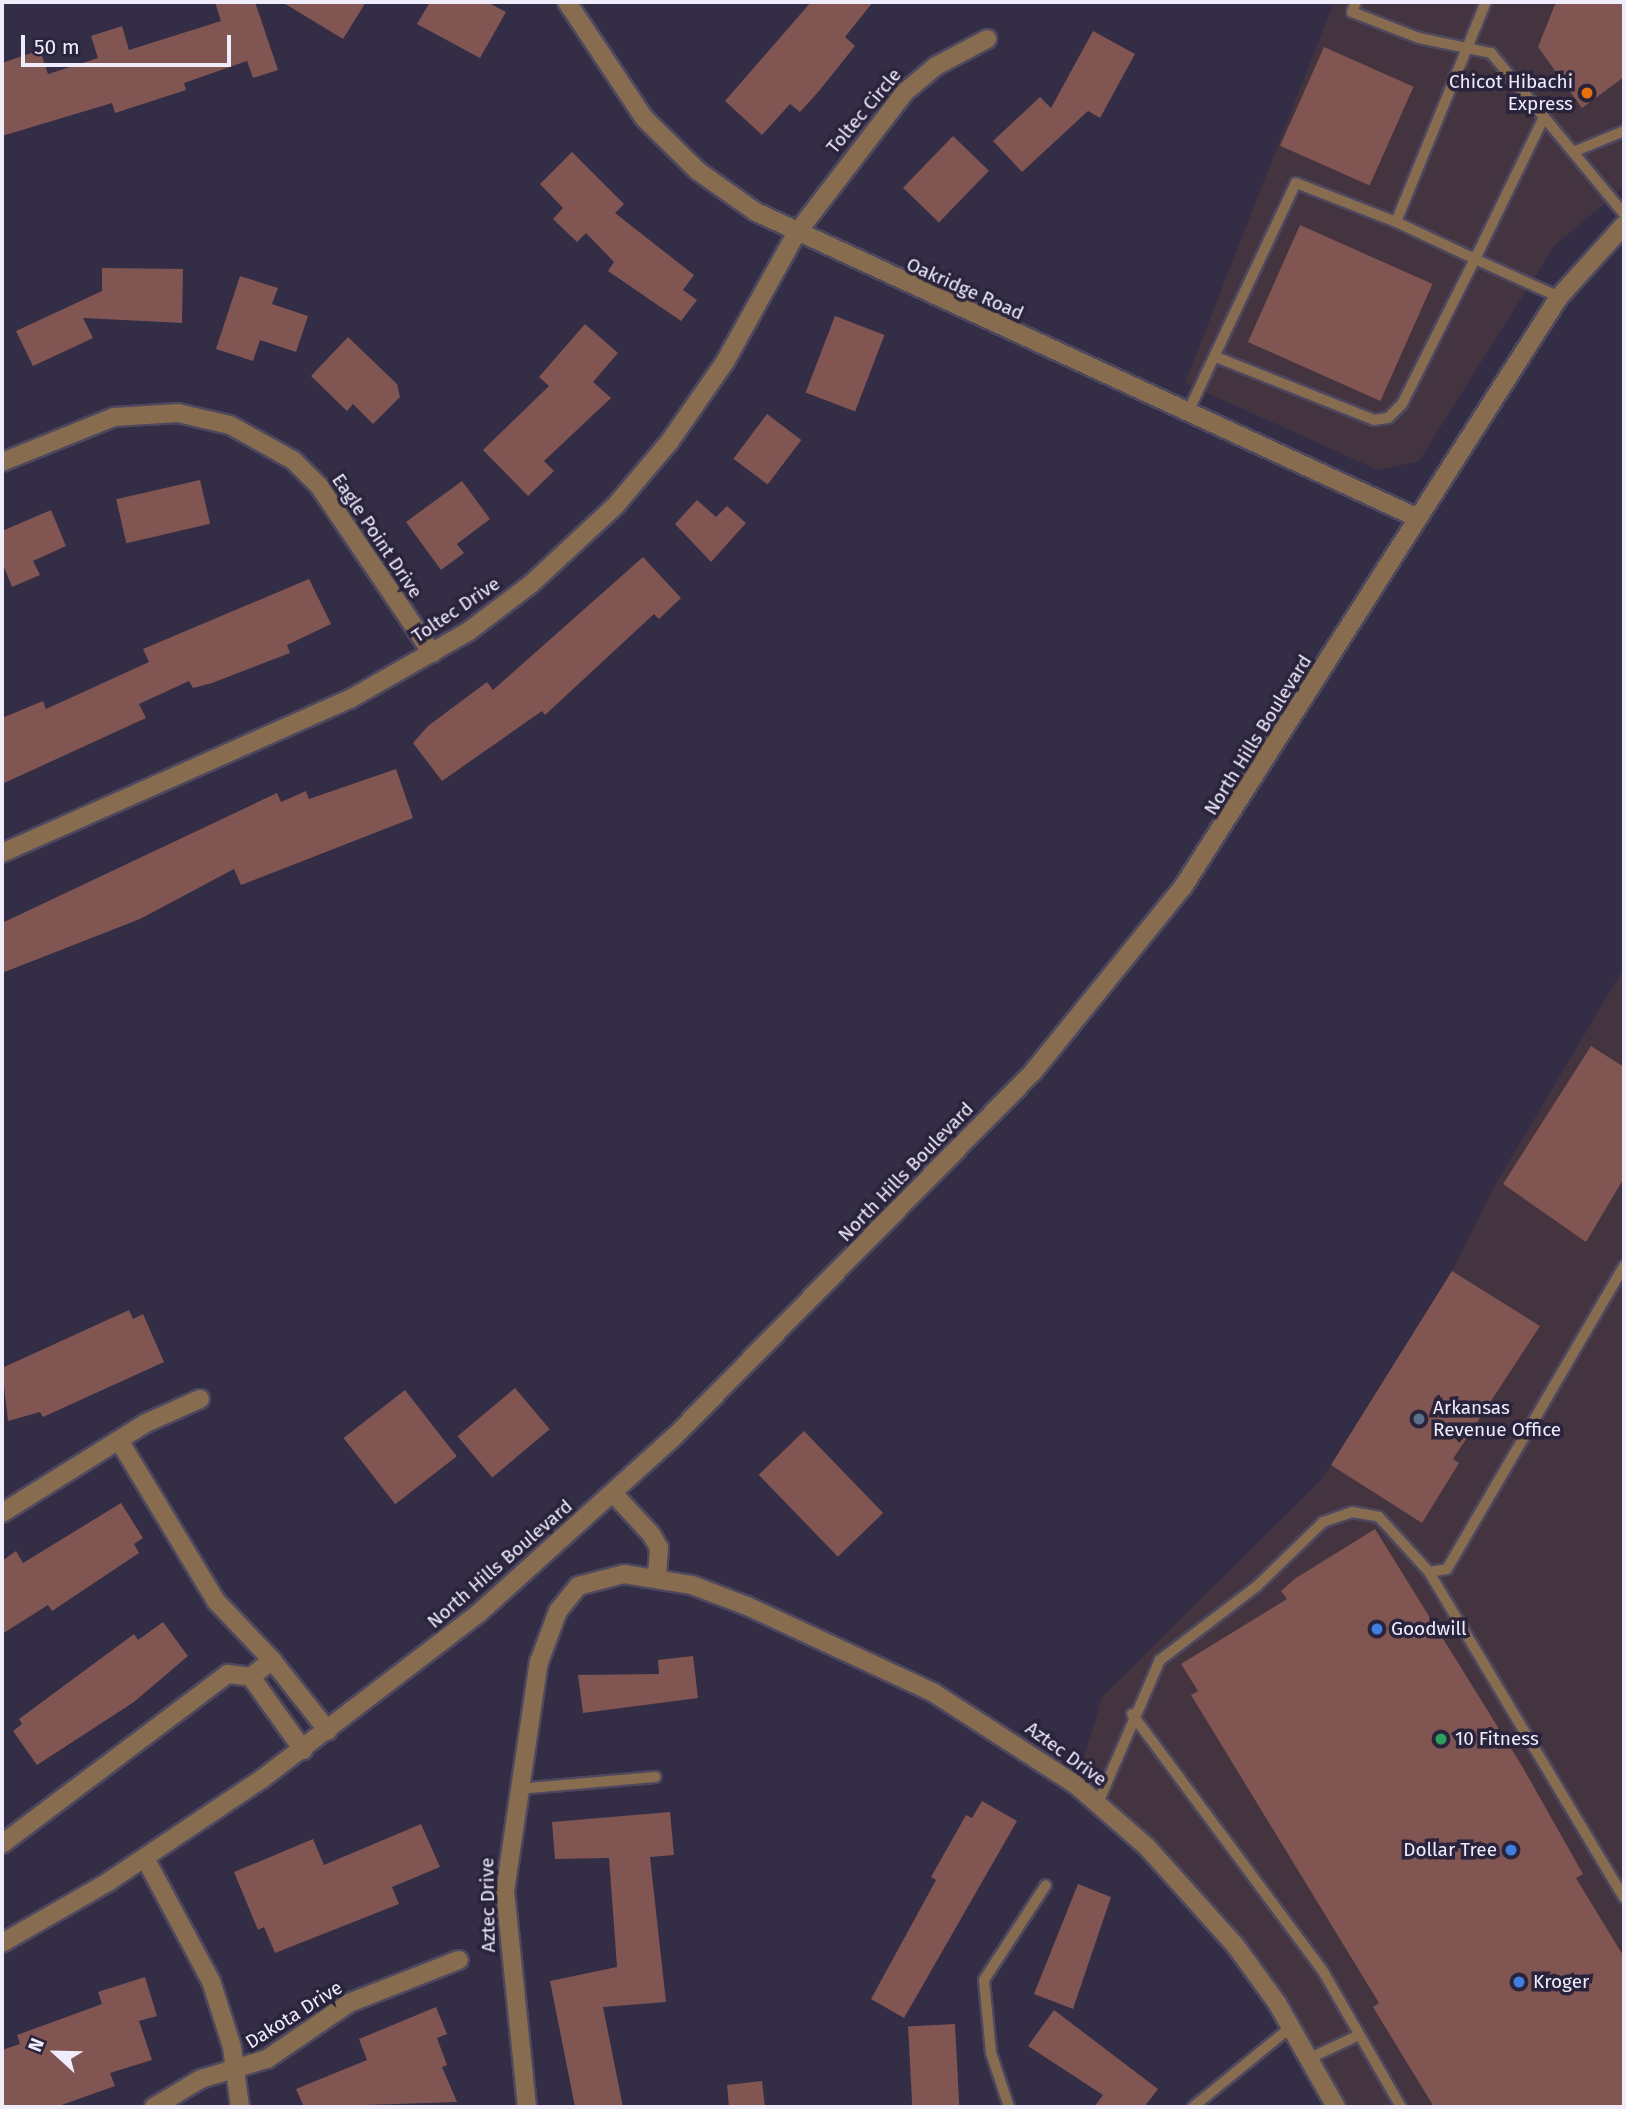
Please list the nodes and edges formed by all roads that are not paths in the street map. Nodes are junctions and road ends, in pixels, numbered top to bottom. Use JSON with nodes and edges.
{"nodes":[{"id":1,"x":567,"y":2,"type":"edge"},
{"id":2,"x":1356,"y":2,"type":"edge"},
{"id":3,"x":1486,"y":2,"type":"edge"},
{"id":4,"x":987,"y":39,"type":"dead end"},
{"id":5,"x":1468,"y":47,"type":"junction"},
{"id":6,"x":1544,"y":117,"type":"junction"},
{"id":7,"x":1624,"y":131,"type":"edge"},
{"id":8,"x":1573,"y":152,"type":"junction"},
{"id":9,"x":1624,"y":214,"type":"edge"},
{"id":10,"x":1396,"y":222,"type":"junction"},
{"id":11,"x":1624,"y":225,"type":"edge"},
{"id":12,"x":796,"y":234,"type":"junction"},
{"id":13,"x":1475,"y":259,"type":"junction"},
{"id":14,"x":1559,"y":297,"type":"junction"},
{"id":15,"x":1216,"y":357,"type":"junction"},
{"id":16,"x":1188,"y":412,"type":"junction"},
{"id":17,"x":2,"y":462,"type":"edge"},
{"id":18,"x":1418,"y":518,"type":"junction"},
{"id":19,"x":432,"y":653,"type":"junction"},
{"id":20,"x":2,"y":853,"type":"edge"},
{"id":21,"x":1624,"y":1266,"type":"edge"},
{"id":22,"x":200,"y":1399,"type":"dead end"},
{"id":23,"x":119,"y":1440,"type":"junction"},
{"id":24,"x":613,"y":1493,"type":"junction"},
{"id":25,"x":2,"y":1513,"type":"edge"},
{"id":26,"x":1429,"y":1572,"type":"junction"},
{"id":27,"x":657,"y":1577,"type":"junction"},
{"id":28,"x":272,"y":1661,"type":"junction"},
{"id":29,"x":251,"y":1677,"type":"junction"},
{"id":30,"x":1132,"y":1714,"type":"junction"},
{"id":31,"x":328,"y":1731,"type":"junction"},
{"id":32,"x":303,"y":1749,"type":"junction"},
{"id":33,"x":655,"y":1777,"type":"dead end"},
{"id":34,"x":517,"y":1789,"type":"junction"},
{"id":35,"x":1098,"y":1803,"type":"junction"},
{"id":36,"x":2,"y":1844,"type":"edge"},
{"id":37,"x":145,"y":1858,"type":"junction"},
{"id":38,"x":1046,"y":1885,"type":"dead end"},
{"id":39,"x":1624,"y":1898,"type":"edge"},
{"id":40,"x":2,"y":1944,"type":"edge"},
{"id":41,"x":458,"y":1960,"type":"dead end"},
{"id":42,"x":1291,"y":2028,"type":"junction"},
{"id":43,"x":1357,"y":2036,"type":"junction"},
{"id":44,"x":1310,"y":2058,"type":"junction"},
{"id":45,"x":234,"y":2070,"type":"junction"},
{"id":46,"x":154,"y":2107,"type":"edge"},
{"id":47,"x":240,"y":2107,"type":"edge"},
{"id":48,"x":527,"y":2107,"type":"edge"},
{"id":49,"x":1009,"y":2107,"type":"edge"},
{"id":50,"x":1193,"y":2107,"type":"edge"},
{"id":51,"x":1336,"y":2107,"type":"edge"},
{"id":52,"x":1401,"y":2107,"type":"edge"}],
"edges":[{"from":1,"to":12,"type":"street","name":"Oakridge Road"},
{"from":2,"to":5,"type":"lane"},
{"from":3,"to":5,"type":"lane"},
{"from":4,"to":12,"type":"street","name":"Toltec Circle"},
{"from":5,"to":6,"type":"lane"},
{"from":5,"to":10,"type":"lane"},
{"from":6,"to":8,"type":"lane"},
{"from":6,"to":13,"type":"lane"},
{"from":7,"to":8,"type":"lane"},
{"from":8,"to":9,"type":"lane"},
{"from":10,"to":13,"type":"lane"},
{"from":10,"to":15,"type":"lane"},
{"from":11,"to":14,"type":"street","name":"North Hills Boulevard"},
{"from":12,"to":16,"type":"street","name":"Oakridge Road"},
{"from":12,"to":19,"type":"street","name":"Toltec Drive"},
{"from":13,"to":14,"type":"lane"},
{"from":13,"to":15,"type":"lane"},
{"from":14,"to":18,"type":"street","name":"North Hills Boulevard"},
{"from":15,"to":16,"type":"lane"},
{"from":16,"to":18,"type":"street","name":"Oakridge Road"},
{"from":17,"to":19,"type":"street","name":"Eagle Point Drive"},
{"from":18,"to":24,"type":"street","name":"North Hills Boulevard"},
{"from":19,"to":20,"type":"street","name":"Toltec Drive"},
{"from":21,"to":26,"type":"lane"},
{"from":22,"to":23,"type":"street"},
{"from":23,"to":25,"type":"street"},
{"from":23,"to":28,"type":"street"},
{"from":24,"to":27,"type":"street"},
{"from":24,"to":31,"type":"street","name":"North Hills Boulevard"},
{"from":26,"to":30,"type":"lane"},
{"from":26,"to":39,"type":"lane"},
{"from":27,"to":34,"type":"street","name":"Aztec Drive"},
{"from":27,"to":35,"type":"street","name":"Aztec Drive"},
{"from":28,"to":29,"type":"street"},
{"from":28,"to":31,"type":"street"},
{"from":29,"to":32,"type":"street"},
{"from":29,"to":36,"type":"street"},
{"from":30,"to":35,"type":"lane"},
{"from":30,"to":43,"type":"lane"},
{"from":31,"to":32,"type":"street","name":"North Hills Boulevard"},
{"from":32,"to":37,"type":"street","name":"North Hills Boulevard"},
{"from":33,"to":34,"type":"lane"},
{"from":34,"to":48,"type":"street","name":"Aztec Drive"},
{"from":35,"to":42,"type":"street","name":"Aztec Drive"},
{"from":37,"to":40,"type":"street","name":"North Hills Boulevard"},
{"from":37,"to":45,"type":"street"},
{"from":38,"to":49,"type":"lane"},
{"from":41,"to":45,"type":"street","name":"Dakota Drive"},
{"from":42,"to":44,"type":"street","name":"Aztec Drive"},
{"from":42,"to":50,"type":"lane"},
{"from":43,"to":44,"type":"lane"},
{"from":43,"to":52,"type":"lane"},
{"from":44,"to":51,"type":"street","name":"Aztec Drive"},
{"from":45,"to":46,"type":"street","name":"Dakota Drive"},
{"from":45,"to":47,"type":"street"}]}
